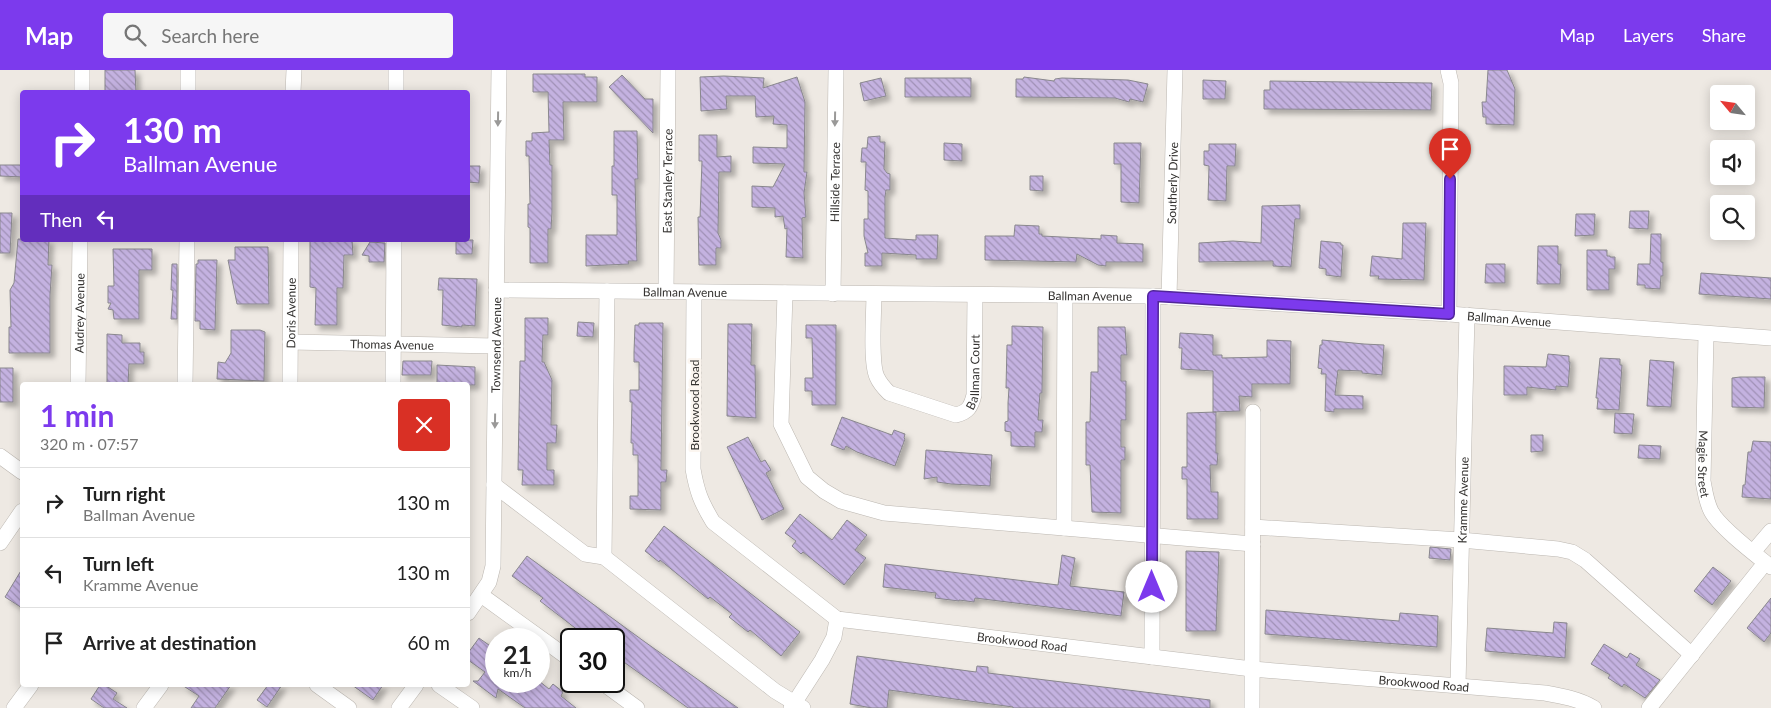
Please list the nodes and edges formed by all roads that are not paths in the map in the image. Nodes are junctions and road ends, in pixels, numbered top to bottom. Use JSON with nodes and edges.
{"nodes":[{"id":1,"x":82,"y":70,"type":"edge"},
{"id":2,"x":188,"y":70,"type":"edge"},
{"id":3,"x":294,"y":70,"type":"edge"},
{"id":4,"x":396,"y":70,"type":"edge"},
{"id":5,"x":499,"y":70,"type":"edge"},
{"id":6,"x":668,"y":70,"type":"edge"},
{"id":7,"x":836,"y":70,"type":"edge"},
{"id":8,"x":1175,"y":70,"type":"edge"},
{"id":9,"x":1448,"y":70,"type":"edge"},
{"id":10,"x":82,"y":90,"type":"edge"},
{"id":11,"x":188,"y":90,"type":"edge"},
{"id":12,"x":293,"y":90,"type":"edge"},
{"id":13,"x":396,"y":90,"type":"edge"},
{"id":14,"x":80,"y":242,"type":"edge"},
{"id":15,"x":187,"y":242,"type":"edge"},
{"id":16,"x":291,"y":242,"type":"edge"},
{"id":17,"x":394,"y":242,"type":"edge"},
{"id":18,"x":496,"y":290,"type":"junction"},
{"id":19,"x":607,"y":291,"type":"junction"},
{"id":20,"x":666,"y":292,"type":"junction"},
{"id":21,"x":694,"y":292,"type":"junction"},
{"id":22,"x":785,"y":293,"type":"junction"},
{"id":23,"x":833,"y":294,"type":"junction"},
{"id":24,"x":874,"y":294,"type":"junction"},
{"id":25,"x":975,"y":295,"type":"junction"},
{"id":26,"x":1065,"y":296,"type":"junction"},
{"id":27,"x":1153,"y":296,"type":"junction"},
{"id":28,"x":1169,"y":297,"type":"junction"},
{"id":29,"x":1449,"y":314,"type":"junction"},
{"id":30,"x":1467,"y":315,"type":"junction"},
{"id":31,"x":1706,"y":334,"type":"junction"},
{"id":32,"x":1771,"y":338,"type":"edge"},
{"id":33,"x":290,"y":342,"type":"junction"},
{"id":34,"x":393,"y":344,"type":"junction"},
{"id":35,"x":496,"y":346,"type":"junction"},
{"id":36,"x":78,"y":382,"type":"edge"},
{"id":37,"x":185,"y":382,"type":"edge"},
{"id":38,"x":290,"y":382,"type":"edge"},
{"id":39,"x":393,"y":382,"type":"edge"},
{"id":40,"x":1253,"y":412,"type":"dead end"},
{"id":41,"x":0,"y":456,"type":"edge"},
{"id":42,"x":20,"y":471,"type":"edge"},
{"id":43,"x":494,"y":485,"type":"junction"},
{"id":44,"x":20,"y":514,"type":"edge"},
{"id":45,"x":1253,"y":527,"type":"junction"},
{"id":46,"x":1064,"y":528,"type":"junction"},
{"id":47,"x":1771,"y":531,"type":"edge"},
{"id":48,"x":1152,"y":535,"type":"junction"},
{"id":49,"x":1461,"y":540,"type":"junction"},
{"id":50,"x":0,"y":543,"type":"edge"},
{"id":51,"x":1253,"y":544,"type":"junction"},
{"id":52,"x":1753,"y":552,"type":"junction"},
{"id":53,"x":604,"y":557,"type":"junction"},
{"id":54,"x":1768,"y":565,"type":"edge"},
{"id":55,"x":480,"y":595,"type":"junction"},
{"id":56,"x":470,"y":610,"type":"edge"},
{"id":57,"x":837,"y":619,"type":"junction"},
{"id":58,"x":560,"y":652,"type":"edge"},
{"id":59,"x":1692,"y":655,"type":"junction"},
{"id":60,"x":1152,"y":657,"type":"junction"},
{"id":61,"x":1252,"y":669,"type":"junction"},
{"id":62,"x":1458,"y":685,"type":"junction"},
{"id":63,"x":30,"y":687,"type":"edge"},
{"id":64,"x":160,"y":687,"type":"edge"},
{"id":65,"x":320,"y":687,"type":"edge"},
{"id":66,"x":415,"y":687,"type":"edge"},
{"id":67,"x":442,"y":687,"type":"edge"},
{"id":68,"x":616,"y":693,"type":"edge"},
{"id":69,"x":796,"y":707,"type":"edge"},
{"id":70,"x":14,"y":708,"type":"edge"},
{"id":71,"x":144,"y":708,"type":"edge"},
{"id":72,"x":349,"y":708,"type":"edge"},
{"id":73,"x":399,"y":708,"type":"edge"},
{"id":74,"x":472,"y":708,"type":"edge"},
{"id":75,"x":637,"y":708,"type":"edge"},
{"id":76,"x":1252,"y":708,"type":"edge"},
{"id":77,"x":1594,"y":708,"type":"edge"},
{"id":78,"x":1649,"y":708,"type":"edge"}],
"edges":[{"from":1,"to":10,"type":"street"},
{"from":2,"to":11,"type":"street"},
{"from":3,"to":12,"type":"street"},
{"from":4,"to":13,"type":"street"},
{"from":5,"to":18,"type":"street","name":"Townsend Avenue","one_way":true},
{"from":6,"to":20,"type":"street","name":"East Stanley Terrace"},
{"from":7,"to":23,"type":"street","name":"Hillside Terrace","one_way":true},
{"from":8,"to":28,"type":"street","name":"Southerly Drive"},
{"from":9,"to":29,"type":"street"},
{"from":14,"to":36,"type":"street","name":"Audrey Avenue"},
{"from":15,"to":37,"type":"street"},
{"from":16,"to":33,"type":"street","name":"Doris Avenue"},
{"from":17,"to":34,"type":"street"},
{"from":18,"to":19,"type":"street","name":"Ballman Avenue"},
{"from":18,"to":35,"type":"street","name":"Townsend Avenue"},
{"from":19,"to":20,"type":"street","name":"Ballman Avenue"},
{"from":19,"to":53,"type":"street"},
{"from":20,"to":21,"type":"street","name":"Ballman Avenue"},
{"from":21,"to":22,"type":"street","name":"Ballman Avenue"},
{"from":21,"to":57,"type":"street","name":"Brookwood Road"},
{"from":22,"to":23,"type":"street","name":"Ballman Avenue"},
{"from":22,"to":46,"type":"street"},
{"from":23,"to":24,"type":"street","name":"Ballman Avenue"},
{"from":24,"to":25,"type":"street","name":"Ballman Avenue"},
{"from":24,"to":25,"type":"street","name":"Ballman Court"},
{"from":25,"to":26,"type":"street","name":"Ballman Avenue"},
{"from":26,"to":27,"type":"street","name":"Ballman Avenue"},
{"from":26,"to":46,"type":"street"},
{"from":27,"to":28,"type":"street","name":"Ballman Avenue"},
{"from":27,"to":48,"type":"street"},
{"from":28,"to":29,"type":"street","name":"Ballman Avenue"},
{"from":29,"to":30,"type":"street","name":"Ballman Avenue"},
{"from":30,"to":31,"type":"street","name":"Ballman Avenue"},
{"from":30,"to":49,"type":"street","name":"Kramme Avenue"},
{"from":31,"to":32,"type":"street","name":"Ballman Avenue"},
{"from":31,"to":52,"type":"street","name":"Magie Street"},
{"from":33,"to":34,"type":"street","name":"Thomas Avenue"},
{"from":33,"to":38,"type":"street","name":"Doris Avenue"},
{"from":34,"to":35,"type":"street","name":"Thomas Avenue"},
{"from":34,"to":39,"type":"street"},
{"from":35,"to":43,"type":"street","name":"Townsend Avenue","one_way":true},
{"from":40,"to":45,"type":"street"},
{"from":41,"to":42,"type":"street"},
{"from":43,"to":53,"type":"street"},
{"from":43,"to":55,"type":"street","name":"Townsend Avenue"},
{"from":44,"to":50,"type":"street"},
{"from":45,"to":49,"type":"street"},
{"from":45,"to":51,"type":"street"},
{"from":46,"to":48,"type":"street"},
{"from":47,"to":52,"type":"street"},
{"from":48,"to":51,"type":"street"},
{"from":48,"to":60,"type":"street"},
{"from":49,"to":59,"type":"street"},
{"from":49,"to":62,"type":"street","name":"Kramme Avenue"},
{"from":51,"to":61,"type":"street"},
{"from":52,"to":54,"type":"street","name":"Magie Street"},
{"from":53,"to":69,"type":"street"},
{"from":54,"to":59,"type":"street"},
{"from":55,"to":56,"type":"street","name":"Townsend Avenue"},
{"from":55,"to":58,"type":"street"},
{"from":57,"to":60,"type":"street","name":"Brookwood Road"},
{"from":57,"to":69,"type":"street"},
{"from":59,"to":78,"type":"street"},
{"from":60,"to":61,"type":"street","name":"Brookwood Road"},
{"from":61,"to":62,"type":"street","name":"Brookwood Road"},
{"from":61,"to":76,"type":"street"},
{"from":62,"to":77,"type":"street","name":"Brookwood Road"},
{"from":63,"to":70,"type":"street"},
{"from":64,"to":71,"type":"street"},
{"from":65,"to":72,"type":"street"},
{"from":66,"to":73,"type":"street"},
{"from":67,"to":74,"type":"street"},
{"from":68,"to":75,"type":"street"}]}
